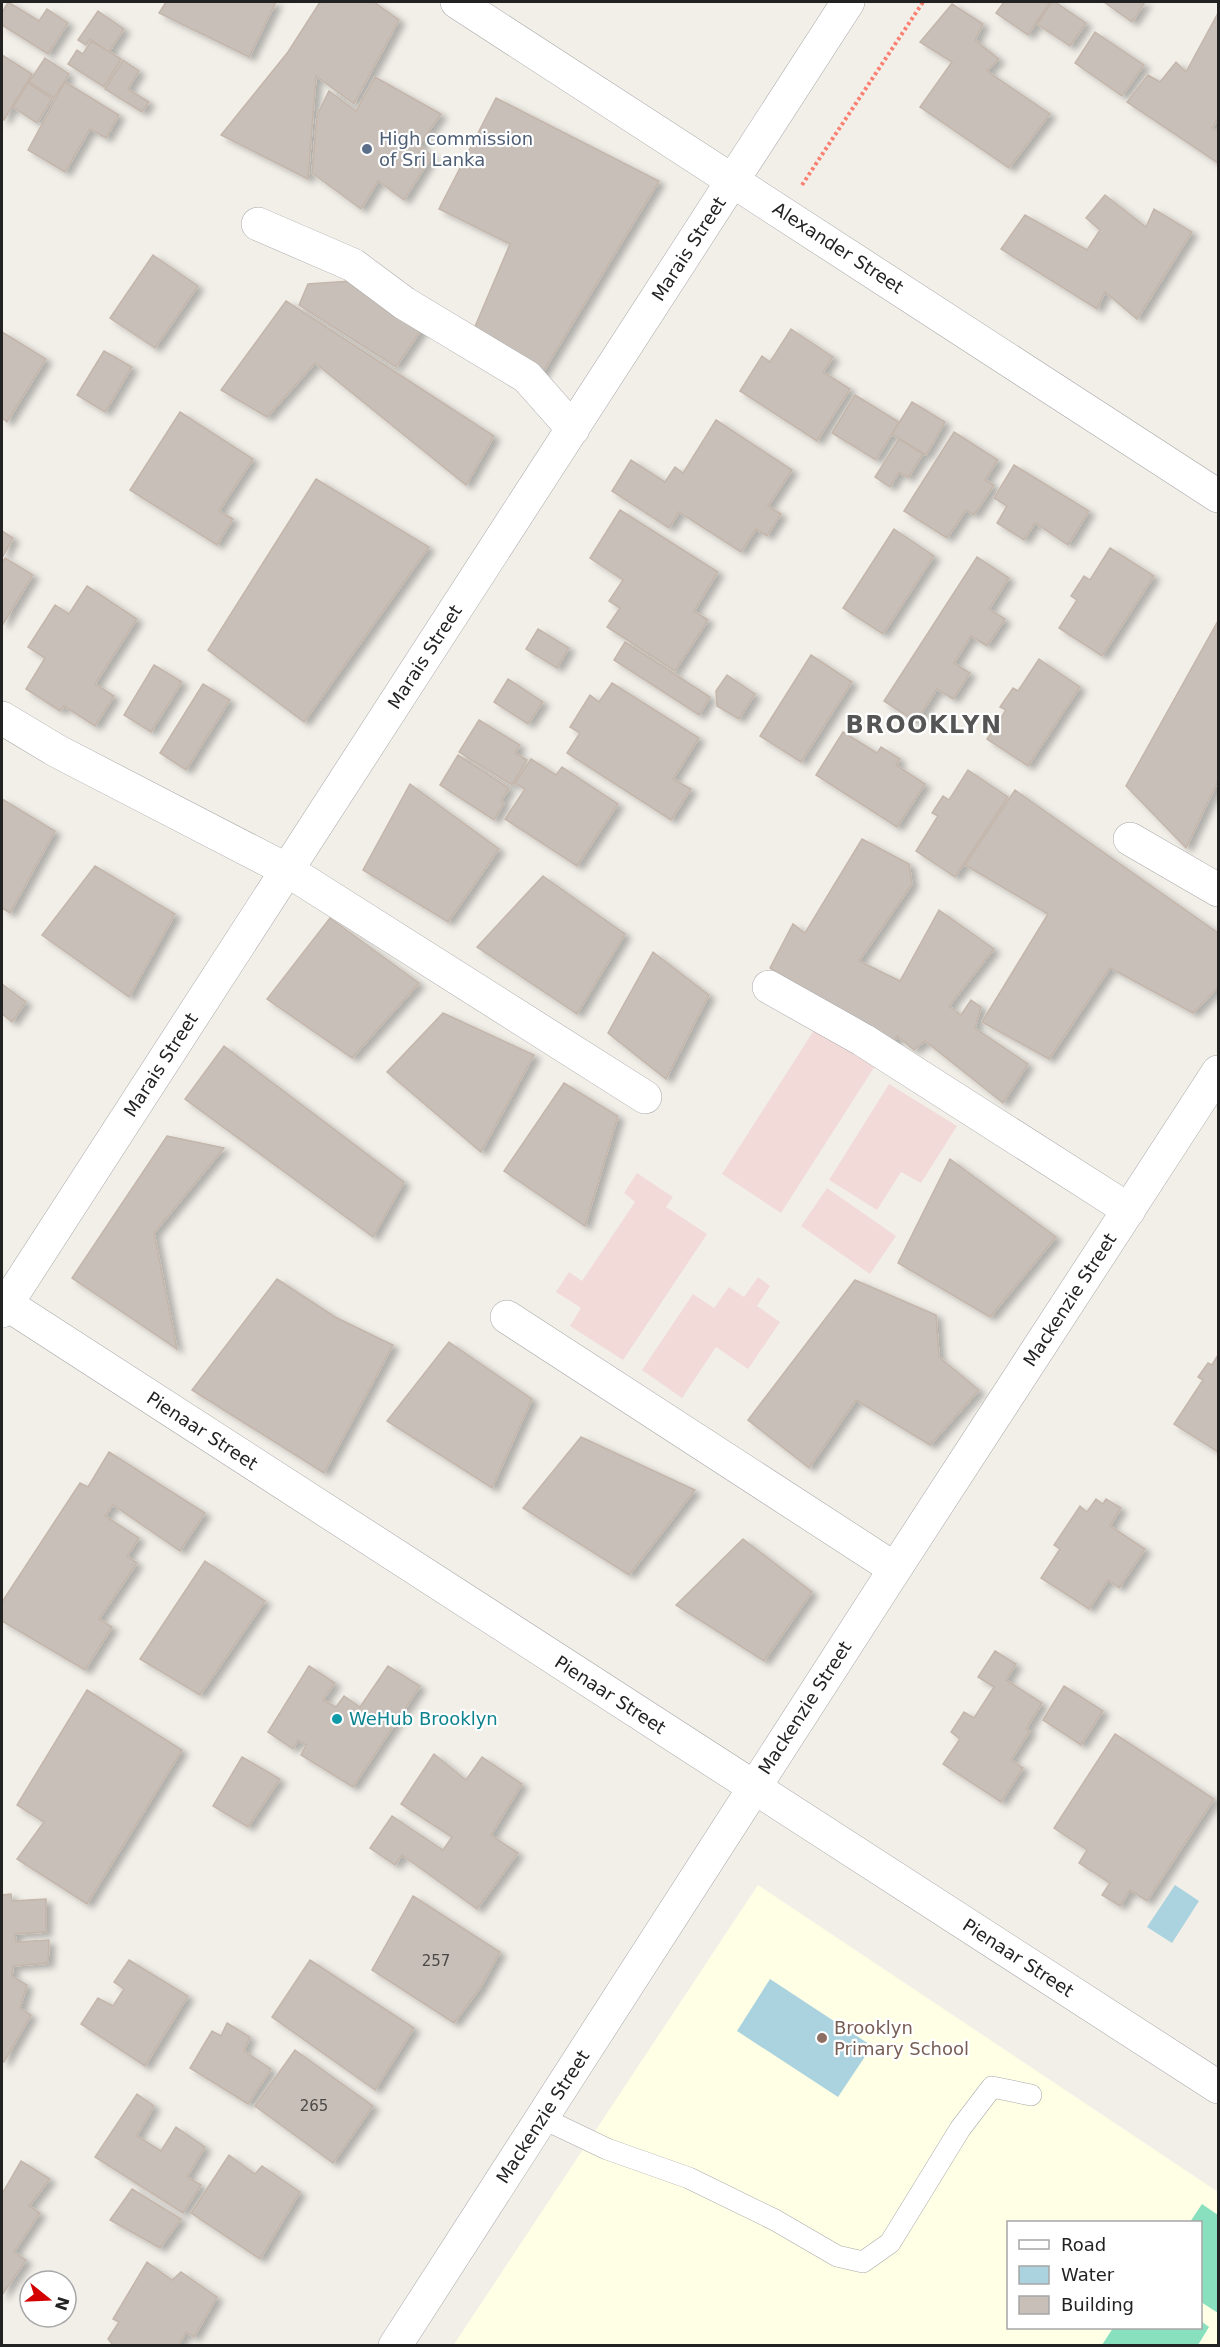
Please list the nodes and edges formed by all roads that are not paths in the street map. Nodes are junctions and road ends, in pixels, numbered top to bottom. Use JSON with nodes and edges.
{"nodes":[{"id":1,"x":457,"y":2,"type":"edge"},
{"id":2,"x":848,"y":2,"type":"edge"},
{"id":3,"x":734,"y":180,"type":"junction"},
{"id":4,"x":258,"y":224,"type":"dead end"},
{"id":5,"x":573,"y":429,"type":"junction"},
{"id":6,"x":1218,"y":496,"type":"edge"},
{"id":7,"x":2,"y":718,"type":"edge"},
{"id":8,"x":1130,"y":839,"type":"dead end"},
{"id":9,"x":286,"y":870,"type":"junction"},
{"id":10,"x":1218,"y":890,"type":"edge"},
{"id":11,"x":769,"y":987,"type":"dead end"},
{"id":12,"x":1218,"y":1072,"type":"edge"},
{"id":13,"x":645,"y":1097,"type":"dead end"},
{"id":14,"x":1128,"y":1210,"type":"junction"},
{"id":15,"x":3,"y":1306,"type":"edge"},
{"id":16,"x":507,"y":1317,"type":"dead end"},
{"id":17,"x":895,"y":1569,"type":"junction"},
{"id":18,"x":754,"y":1788,"type":"junction"},
{"id":19,"x":1218,"y":2087,"type":"edge"},
{"id":20,"x":1031,"y":2095,"type":"dead end"},
{"id":21,"x":542,"y":2118,"type":"junction"},
{"id":22,"x":395,"y":2346,"type":"edge"}],
"edges":[{"from":1,"to":3,"type":"street","name":"Alexander Street"},
{"from":2,"to":3,"type":"street","name":"Marais Street"},
{"from":3,"to":5,"type":"street","name":"Marais Street"},
{"from":3,"to":6,"type":"street","name":"Alexander Street"},
{"from":4,"to":5,"type":"street"},
{"from":5,"to":9,"type":"street","name":"Marais Street"},
{"from":7,"to":9,"type":"street"},
{"from":8,"to":10,"type":"street"},
{"from":9,"to":13,"type":"street"},
{"from":9,"to":15,"type":"street","name":"Marais Street"},
{"from":11,"to":14,"type":"street"},
{"from":12,"to":14,"type":"street","name":"Mackenzie Street"},
{"from":14,"to":17,"type":"street","name":"Mackenzie Street"},
{"from":15,"to":18,"type":"street","name":"Pienaar Street"},
{"from":16,"to":17,"type":"street"},
{"from":17,"to":18,"type":"street","name":"Mackenzie Street"},
{"from":18,"to":19,"type":"street","name":"Pienaar Street"},
{"from":18,"to":21,"type":"street","name":"Mackenzie Street"},
{"from":20,"to":21,"type":"lane"},
{"from":21,"to":22,"type":"street","name":"Mackenzie Street"}]}
